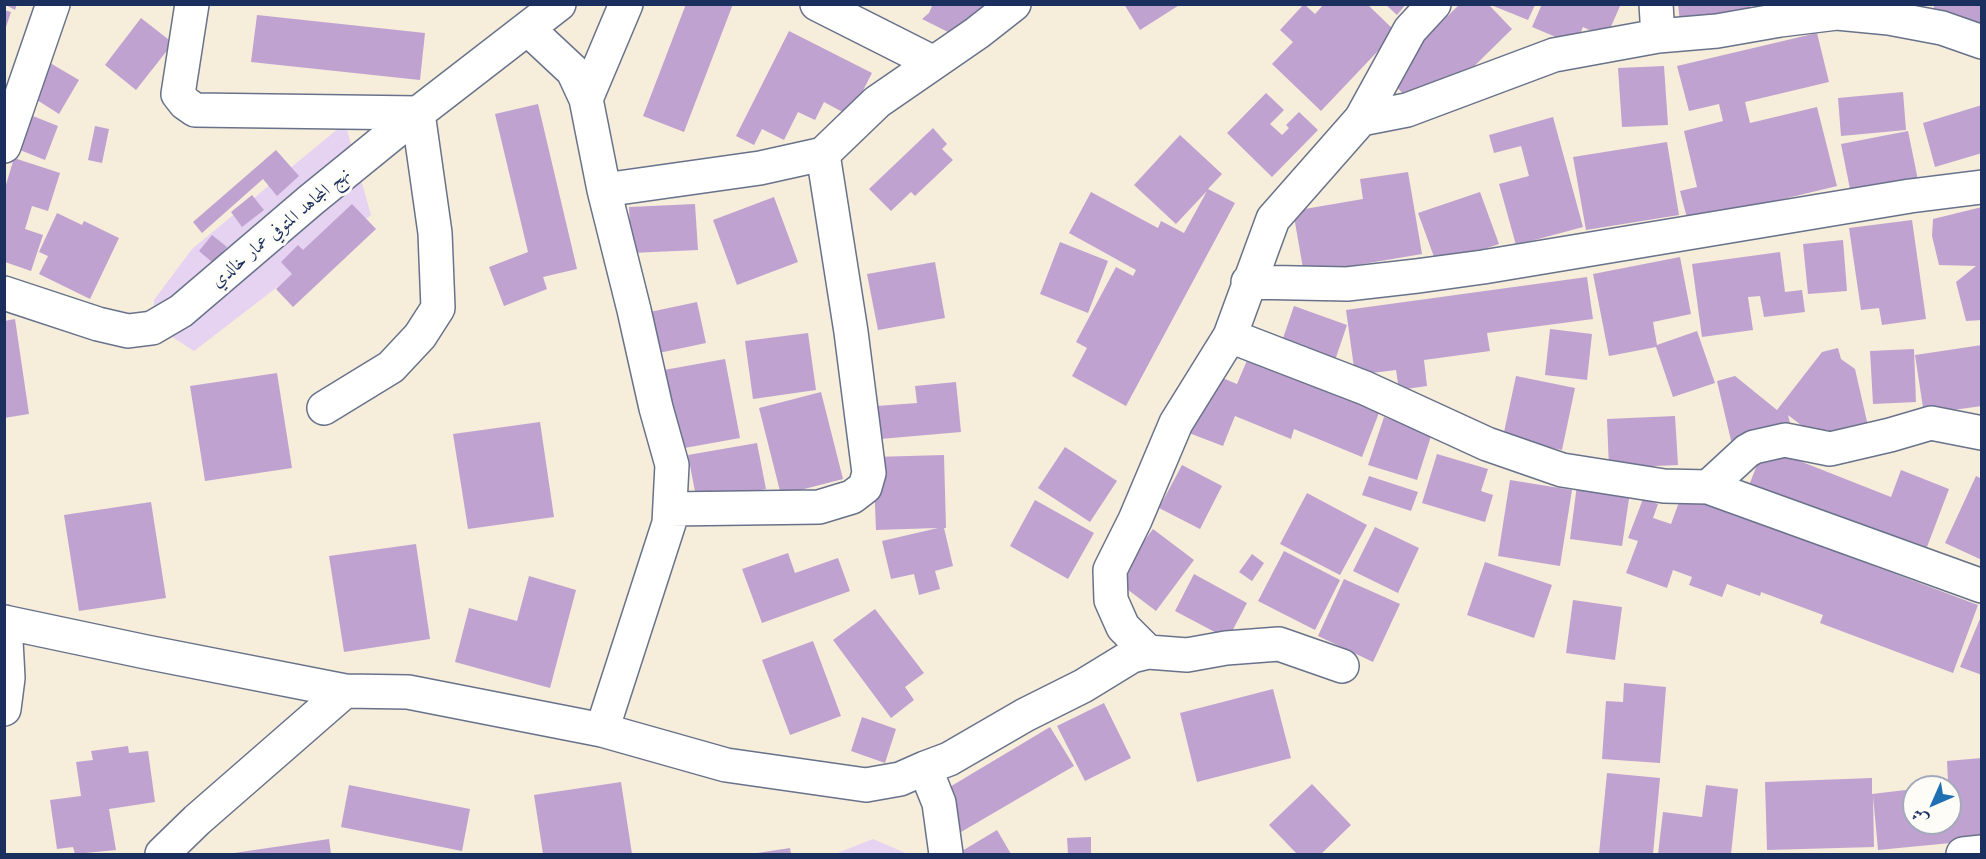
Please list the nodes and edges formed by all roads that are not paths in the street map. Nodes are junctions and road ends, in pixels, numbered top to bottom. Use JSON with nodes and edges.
{"nodes":[{"id":1,"x":53,"y":4,"type":"edge"},
{"id":2,"x":192,"y":4,"type":"edge"},
{"id":3,"x":559,"y":4,"type":"edge"},
{"id":4,"x":626,"y":4,"type":"edge"},
{"id":5,"x":817,"y":4,"type":"edge"},
{"id":6,"x":1014,"y":4,"type":"edge"},
{"id":7,"x":1434,"y":4,"type":"edge"},
{"id":8,"x":1838,"y":9,"type":"edge"},
{"id":9,"x":1657,"y":20,"type":"edge"},
{"id":10,"x":528,"y":29,"type":"junction"},
{"id":11,"x":1982,"y":42,"type":"edge"},
{"id":12,"x":932,"y":62,"type":"junction"},
{"id":13,"x":586,"y":99,"type":"junction"},
{"id":14,"x":418,"y":113,"type":"junction"},
{"id":15,"x":1361,"y":119,"type":"junction"},
{"id":16,"x":4,"y":146,"type":"edge"},
{"id":17,"x":823,"y":154,"type":"junction"},
{"id":18,"x":1982,"y":187,"type":"edge"},
{"id":19,"x":604,"y":190,"type":"junction"},
{"id":20,"x":1248,"y":282,"type":"junction"},
{"id":21,"x":4,"y":293,"type":"edge"},
{"id":22,"x":1230,"y":336,"type":"junction"},
{"id":23,"x":324,"y":408,"type":"dead end"},
{"id":24,"x":1982,"y":433,"type":"edge"},
{"id":25,"x":1708,"y":487,"type":"junction"},
{"id":26,"x":670,"y":509,"type":"junction"},
{"id":27,"x":1982,"y":586,"type":"edge"},
{"id":28,"x":5,"y":622,"type":"edge"},
{"id":29,"x":1148,"y":652,"type":"junction"},
{"id":30,"x":1342,"y":666,"type":"dead end"},
{"id":31,"x":345,"y":691,"type":"junction"},
{"id":32,"x":4,"y":709,"type":"edge"},
{"id":33,"x":602,"y":730,"type":"junction"},
{"id":34,"x":925,"y":768,"type":"junction"},
{"id":35,"x":1982,"y":852,"type":"edge"},
{"id":36,"x":162,"y":855,"type":"edge"},
{"id":37,"x":946,"y":855,"type":"edge"},
{"id":38,"x":1963,"y":855,"type":"edge"}],
"edges":[{"from":1,"to":16,"type":"street"},
{"from":2,"to":14,"type":"street"},
{"from":3,"to":10,"type":"street","name":"نهج المجاهد المتوفي عمار خالدي"},
{"from":4,"to":13,"type":"street"},
{"from":5,"to":12,"type":"street"},
{"from":6,"to":12,"type":"street"},
{"from":7,"to":15,"type":"street"},
{"from":8,"to":9,"type":"street"},
{"from":8,"to":11,"type":"street"},
{"from":9,"to":15,"type":"street"},
{"from":10,"to":13,"type":"street"},
{"from":10,"to":14,"type":"street","name":"نهج المجاهد المتوفي عمار خالدي"},
{"from":12,"to":17,"type":"street"},
{"from":13,"to":19,"type":"street"},
{"from":14,"to":21,"type":"street","name":"نهج المجاهد المتوفي عمار خالدي"},
{"from":14,"to":23,"type":"street"},
{"from":15,"to":20,"type":"street"},
{"from":17,"to":19,"type":"street"},
{"from":17,"to":26,"type":"street"},
{"from":18,"to":20,"type":"street"},
{"from":19,"to":26,"type":"street"},
{"from":20,"to":22,"type":"street"},
{"from":22,"to":25,"type":"street"},
{"from":22,"to":29,"type":"street"},
{"from":24,"to":25,"type":"street"},
{"from":25,"to":27,"type":"street"},
{"from":26,"to":33,"type":"street"},
{"from":28,"to":31,"type":"street"},
{"from":28,"to":32,"type":"street"},
{"from":29,"to":30,"type":"street"},
{"from":29,"to":34,"type":"street"},
{"from":31,"to":33,"type":"street"},
{"from":31,"to":36,"type":"street"},
{"from":33,"to":34,"type":"street"},
{"from":34,"to":37,"type":"street"},
{"from":35,"to":38,"type":"street"}]}
